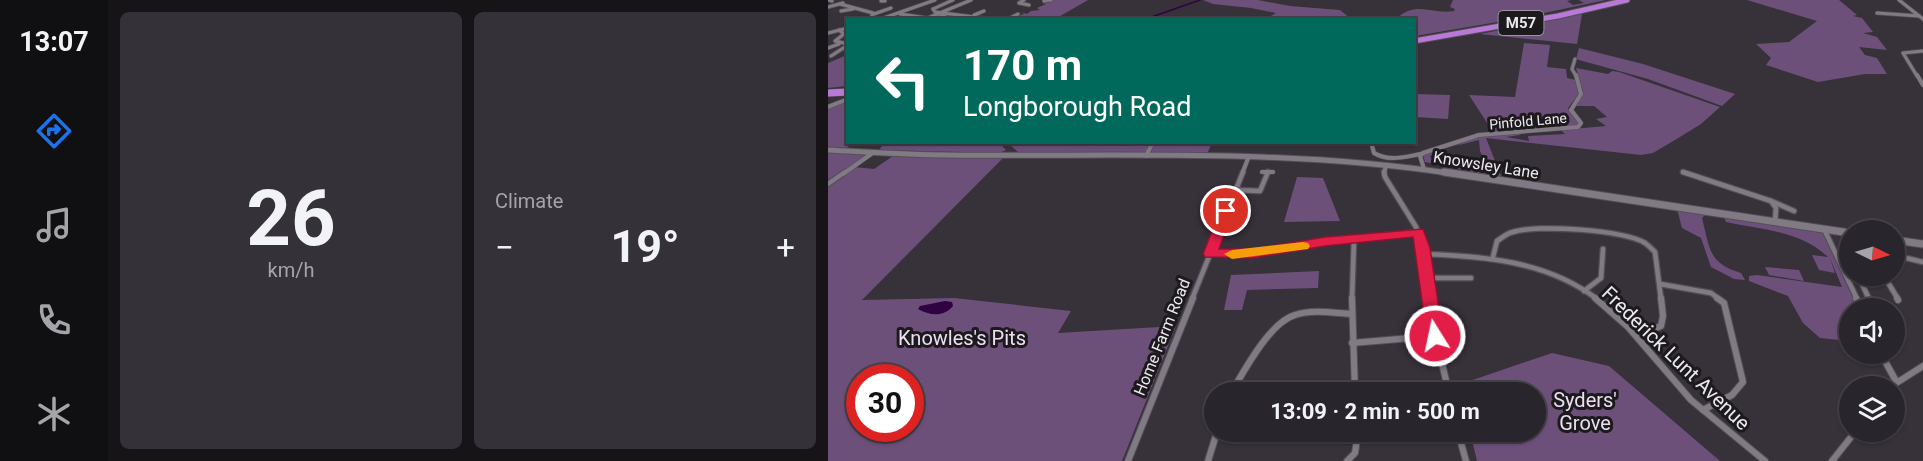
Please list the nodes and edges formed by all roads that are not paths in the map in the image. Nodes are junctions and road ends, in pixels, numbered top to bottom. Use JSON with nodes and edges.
{"nodes":[{"id":1,"x":935,"y":0,"type":"edge"},
{"id":2,"x":953,"y":0,"type":"edge"},
{"id":3,"x":971,"y":0,"type":"edge"},
{"id":4,"x":1024,"y":0,"type":"edge"},
{"id":5,"x":1614,"y":0,"type":"edge"},
{"id":6,"x":1627,"y":0,"type":"edge"},
{"id":7,"x":1899,"y":0,"type":"edge"},
{"id":8,"x":1029,"y":5,"type":"dead end"},
{"id":9,"x":828,"y":7,"type":"edge"},
{"id":10,"x":892,"y":8,"type":"dead end"},
{"id":11,"x":853,"y":9,"type":"junction"},
{"id":12,"x":933,"y":10,"type":"junction"},
{"id":13,"x":843,"y":11,"type":"dead end"},
{"id":14,"x":927,"y":11,"type":"dead end"},
{"id":15,"x":984,"y":11,"type":"dead end"},
{"id":16,"x":940,"y":12,"type":"junction"},
{"id":17,"x":1877,"y":12,"type":"dead end"},
{"id":18,"x":947,"y":13,"type":"junction"},
{"id":19,"x":874,"y":14,"type":"junction"},
{"id":20,"x":897,"y":14,"type":"junction"},
{"id":21,"x":1018,"y":14,"type":"dead end"},
{"id":22,"x":972,"y":16,"type":"junction"},
{"id":23,"x":1918,"y":16,"type":"junction"},
{"id":24,"x":871,"y":18,"type":"edge"},
{"id":25,"x":883,"y":18,"type":"edge"},
{"id":26,"x":919,"y":18,"type":"edge"},
{"id":27,"x":927,"y":18,"type":"edge"},
{"id":28,"x":936,"y":18,"type":"edge"},
{"id":29,"x":985,"y":18,"type":"edge"},
{"id":30,"x":1010,"y":18,"type":"edge"},
{"id":31,"x":1923,"y":20,"type":"edge"},
{"id":32,"x":846,"y":28,"type":"edge"},
{"id":33,"x":840,"y":30,"type":"junction"},
{"id":34,"x":828,"y":33,"type":"edge"},
{"id":35,"x":1416,"y":39,"type":"edge"},
{"id":36,"x":1416,"y":39,"type":"edge"},
{"id":37,"x":842,"y":43,"type":"junction"},
{"id":38,"x":846,"y":44,"type":"edge"},
{"id":39,"x":846,"y":45,"type":"edge"},
{"id":40,"x":829,"y":49,"type":"edge"},
{"id":41,"x":1923,"y":51,"type":"edge"},
{"id":42,"x":829,"y":55,"type":"edge"},
{"id":43,"x":836,"y":56,"type":"dead end"},
{"id":44,"x":1575,"y":59,"type":"dead end"},
{"id":45,"x":1923,"y":85,"type":"edge"},
{"id":46,"x":846,"y":90,"type":"edge"},
{"id":47,"x":828,"y":92,"type":"edge"},
{"id":48,"x":846,"y":100,"type":"edge"},
{"id":49,"x":828,"y":107,"type":"edge"},
{"id":50,"x":1151,"y":144,"type":"edge"},
{"id":51,"x":1372,"y":144,"type":"edge"},
{"id":52,"x":828,"y":150,"type":"edge"},
{"id":53,"x":874,"y":152,"type":"junction"},
{"id":54,"x":1421,"y":154,"type":"junction"},
{"id":55,"x":1146,"y":156,"type":"junction"},
{"id":56,"x":1249,"y":156,"type":"junction"},
{"id":57,"x":1386,"y":165,"type":"junction"},
{"id":58,"x":1424,"y":169,"type":"junction"},
{"id":59,"x":1262,"y":172,"type":"dead end"},
{"id":60,"x":1683,"y":172,"type":"dead end"},
{"id":61,"x":828,"y":184,"type":"edge"},
{"id":62,"x":1235,"y":190,"type":"junction"},
{"id":63,"x":1771,"y":201,"type":"junction"},
{"id":64,"x":1794,"y":211,"type":"dead end"},
{"id":65,"x":1775,"y":222,"type":"junction"},
{"id":66,"x":1824,"y":229,"type":"junction"},
{"id":67,"x":1839,"y":231,"type":"edge"},
{"id":68,"x":1418,"y":232,"type":"junction"},
{"id":69,"x":1354,"y":240,"type":"junction"},
{"id":70,"x":1905,"y":242,"type":"edge"},
{"id":71,"x":1923,"y":244,"type":"edge"},
{"id":72,"x":1603,"y":249,"type":"dead end"},
{"id":73,"x":1210,"y":254,"type":"junction"},
{"id":74,"x":1423,"y":254,"type":"junction"},
{"id":75,"x":1493,"y":258,"type":"junction"},
{"id":76,"x":1839,"y":258,"type":"edge"},
{"id":77,"x":1905,"y":259,"type":"edge"},
{"id":78,"x":1923,"y":262,"type":"edge"},
{"id":79,"x":1426,"y":278,"type":"junction"},
{"id":80,"x":1471,"y":278,"type":"dead end"},
{"id":81,"x":1660,"y":284,"type":"junction"},
{"id":82,"x":1584,"y":291,"type":"junction"},
{"id":83,"x":1351,"y":314,"type":"junction"},
{"id":84,"x":1435,"y":336,"type":"junction"},
{"id":85,"x":1637,"y":336,"type":"junction"},
{"id":86,"x":1352,"y":343,"type":"junction"},
{"id":87,"x":1923,"y":366,"type":"edge"},
{"id":88,"x":1905,"y":376,"type":"edge"},
{"id":89,"x":1237,"y":382,"type":"edge"},
{"id":90,"x":1354,"y":382,"type":"edge"},
{"id":91,"x":1446,"y":382,"type":"edge"},
{"id":92,"x":1703,"y":410,"type":"junction"},
{"id":93,"x":1214,"y":442,"type":"edge"},
{"id":94,"x":1357,"y":442,"type":"edge"},
{"id":95,"x":1461,"y":442,"type":"edge"},
{"id":96,"x":1847,"y":442,"type":"edge"},
{"id":97,"x":1128,"y":461,"type":"edge"},
{"id":98,"x":1209,"y":461,"type":"edge"},
{"id":99,"x":1347,"y":461,"type":"edge"},
{"id":100,"x":1466,"y":461,"type":"edge"},
{"id":101,"x":1765,"y":461,"type":"edge"},
{"id":102,"x":1832,"y":461,"type":"edge"}],
"edges":[{"from":1,"to":20,"type":"street"},
{"from":2,"to":12,"type":"street"},
{"from":3,"to":16,"type":"street"},
{"from":4,"to":8,"type":"street"},
{"from":5,"to":35,"type":"highway","number":"M57"},
{"from":6,"to":36,"type":"highway","number":"M57"},
{"from":7,"to":23,"type":"street"},
{"from":9,"to":11,"type":"street"},
{"from":10,"to":19,"type":"street"},
{"from":11,"to":13,"type":"street"},
{"from":11,"to":19,"type":"street"},
{"from":12,"to":14,"type":"street"},
{"from":12,"to":16,"type":"street"},
{"from":15,"to":22,"type":"street"},
{"from":16,"to":18,"type":"street"},
{"from":16,"to":27,"type":"street"},
{"from":17,"to":23,"type":"street"},
{"from":18,"to":22,"type":"street"},
{"from":18,"to":28,"type":"street"},
{"from":19,"to":24,"type":"street"},
{"from":20,"to":25,"type":"street"},
{"from":20,"to":26,"type":"street"},
{"from":21,"to":30,"type":"street"},
{"from":22,"to":29,"type":"street"},
{"from":23,"to":31,"type":"street"},
{"from":32,"to":33,"type":"street"},
{"from":33,"to":34,"type":"street"},
{"from":33,"to":37,"type":"street"},
{"from":37,"to":38,"type":"street"},
{"from":37,"to":40,"type":"street"},
{"from":39,"to":42,"type":"street"},
{"from":41,"to":45,"type":"street"},
{"from":42,"to":43,"type":"street"},
{"from":44,"to":54,"type":"street","name":"Pinfold Lane"},
{"from":46,"to":47,"type":"highway"},
{"from":48,"to":49,"type":"street"},
{"from":50,"to":55,"type":"street"},
{"from":51,"to":54,"type":"street"},
{"from":52,"to":53,"type":"main road","name":"Knowsley Lane"},
{"from":53,"to":55,"type":"main road","name":"Knowsley Lane"},
{"from":53,"to":61,"type":"street"},
{"from":54,"to":58,"type":"street"},
{"from":55,"to":56,"type":"main road","name":"Knowsley Lane"},
{"from":56,"to":57,"type":"main road","name":"Knowsley Lane"},
{"from":56,"to":62,"type":"street","name":"Home Farm Road"},
{"from":57,"to":58,"type":"main road","name":"Knowsley Lane"},
{"from":57,"to":68,"type":"street"},
{"from":58,"to":65,"type":"main road","name":"Knowsley Lane"},
{"from":59,"to":62,"type":"street"},
{"from":60,"to":63,"type":"street"},
{"from":62,"to":73,"type":"street","name":"Home Farm Road"},
{"from":63,"to":64,"type":"street"},
{"from":63,"to":65,"type":"street"},
{"from":65,"to":66,"type":"main road","name":"Knowsley Lane"},
{"from":66,"to":67,"type":"main road","name":"Knowsley Lane"},
{"from":66,"to":76,"type":"street"},
{"from":68,"to":69,"type":"street"},
{"from":68,"to":74,"type":"street"},
{"from":69,"to":73,"type":"street"},
{"from":69,"to":83,"type":"street"},
{"from":70,"to":71,"type":"main road"},
{"from":72,"to":82,"type":"street"},
{"from":73,"to":97,"type":"street","name":"Home Farm Road"},
{"from":74,"to":75,"type":"street","name":"Frederick Lunt Avenue"},
{"from":74,"to":79,"type":"street"},
{"from":75,"to":81,"type":"street"},
{"from":75,"to":82,"type":"street","name":"Frederick Lunt Avenue"},
{"from":77,"to":78,"type":"street"},
{"from":79,"to":80,"type":"street"},
{"from":79,"to":84,"type":"street"},
{"from":81,"to":85,"type":"street"},
{"from":81,"to":92,"type":"street"},
{"from":82,"to":85,"type":"street","name":"Frederick Lunt Avenue"},
{"from":83,"to":86,"type":"street"},
{"from":83,"to":89,"type":"street"},
{"from":84,"to":86,"type":"street"},
{"from":84,"to":91,"type":"street"},
{"from":85,"to":92,"type":"street","name":"Frederick Lunt Avenue"},
{"from":86,"to":90,"type":"street"},
{"from":87,"to":88,"type":"street"},
{"from":92,"to":101,"type":"street","name":"Frederick Lunt Avenue"},
{"from":93,"to":98,"type":"street"},
{"from":94,"to":99,"type":"street"},
{"from":95,"to":100,"type":"street"},
{"from":96,"to":102,"type":"street"}]}
